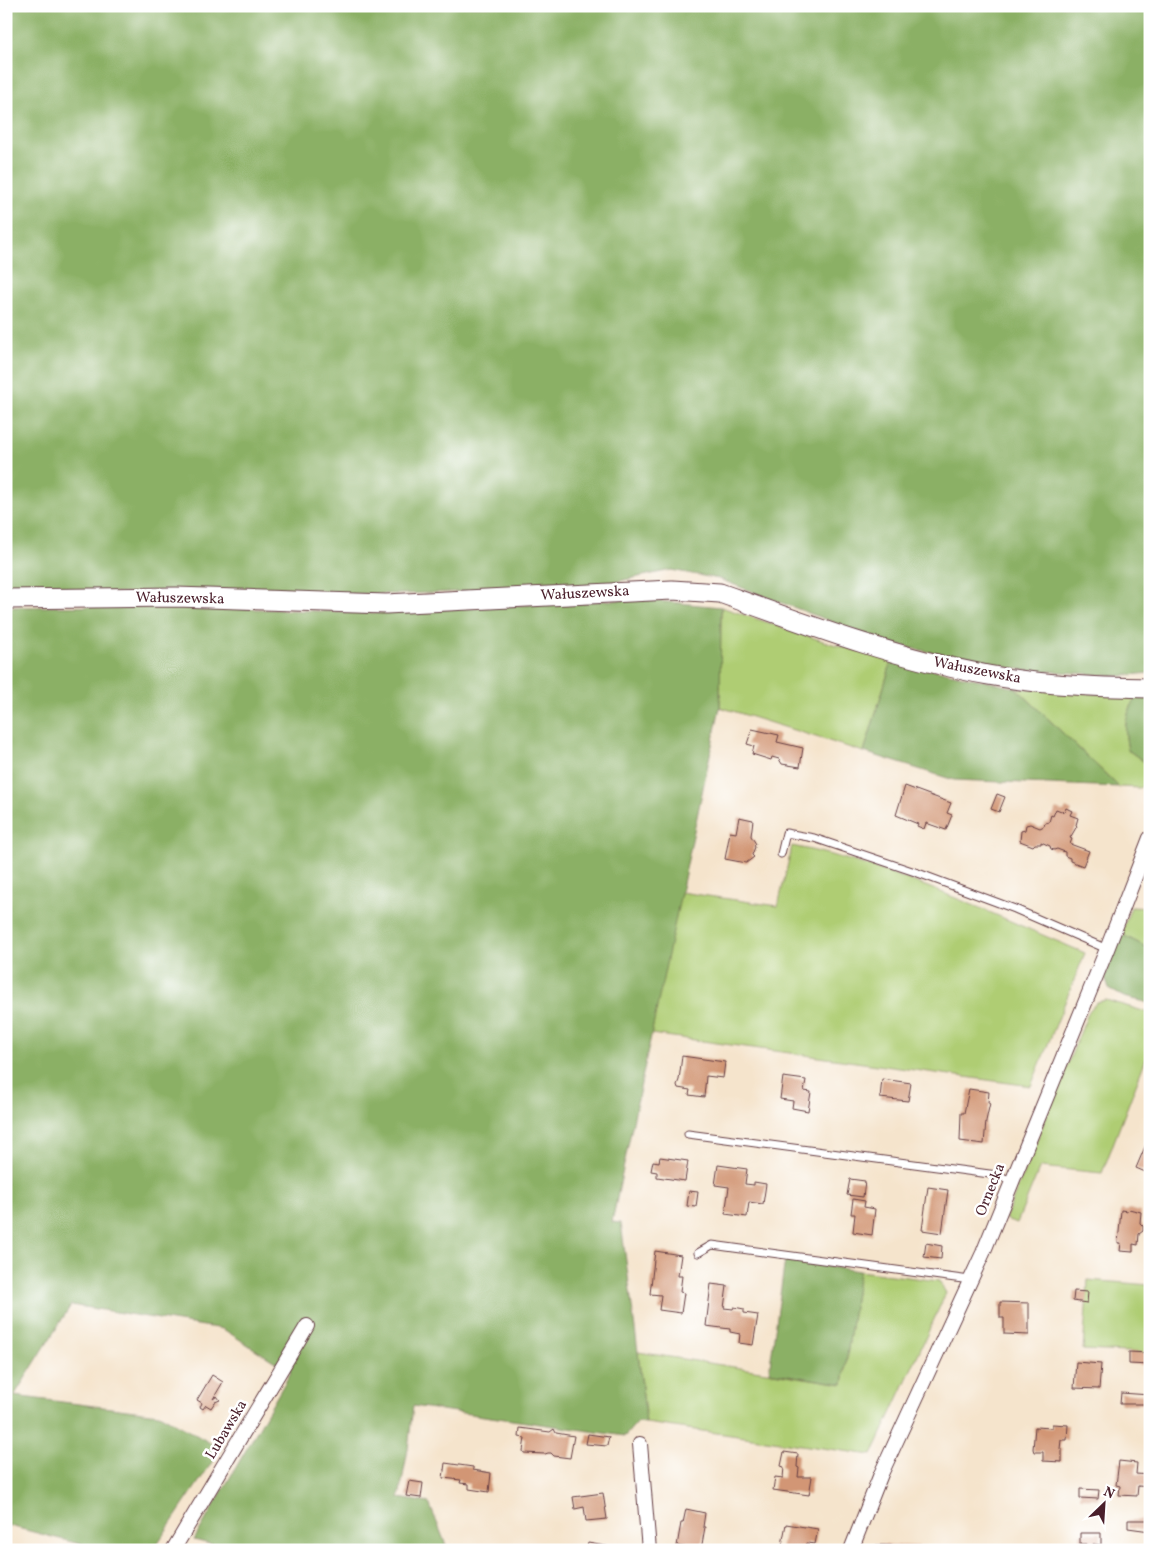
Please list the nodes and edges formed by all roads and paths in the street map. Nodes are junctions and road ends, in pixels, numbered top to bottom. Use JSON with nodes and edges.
{"nodes":[{"id":1,"x":6,"y":599,"type":"edge"},
{"id":2,"x":1150,"y":688,"type":"edge"},
{"id":3,"x":1150,"y":838,"type":"edge"},
{"id":4,"x":781,"y":854,"type":"dead end"},
{"id":5,"x":1106,"y":949,"type":"junction"},
{"id":6,"x":688,"y":1134,"type":"dead end"},
{"id":7,"x":1012,"y":1181,"type":"junction"},
{"id":8,"x":698,"y":1254,"type":"dead end"},
{"id":9,"x":970,"y":1280,"type":"junction"},
{"id":10,"x":307,"y":1326,"type":"dead end"},
{"id":11,"x":640,"y":1444,"type":"dead end"},
{"id":12,"x":173,"y":1550,"type":"edge"},
{"id":13,"x":650,"y":1550,"type":"edge"},
{"id":14,"x":851,"y":1550,"type":"edge"}],
"edges":[{"from":1,"to":2,"type":"street","name":"Wałuszewska"},
{"from":3,"to":5,"type":"street","name":"Ornecka"},
{"from":4,"to":5,"type":"lane"},
{"from":5,"to":7,"type":"street","name":"Ornecka"},
{"from":6,"to":7,"type":"lane"},
{"from":7,"to":9,"type":"street","name":"Ornecka"},
{"from":8,"to":9,"type":"lane"},
{"from":9,"to":14,"type":"street","name":"Ornecka"},
{"from":10,"to":12,"type":"street","name":"Lubawska"},
{"from":11,"to":13,"type":"street"}]}
